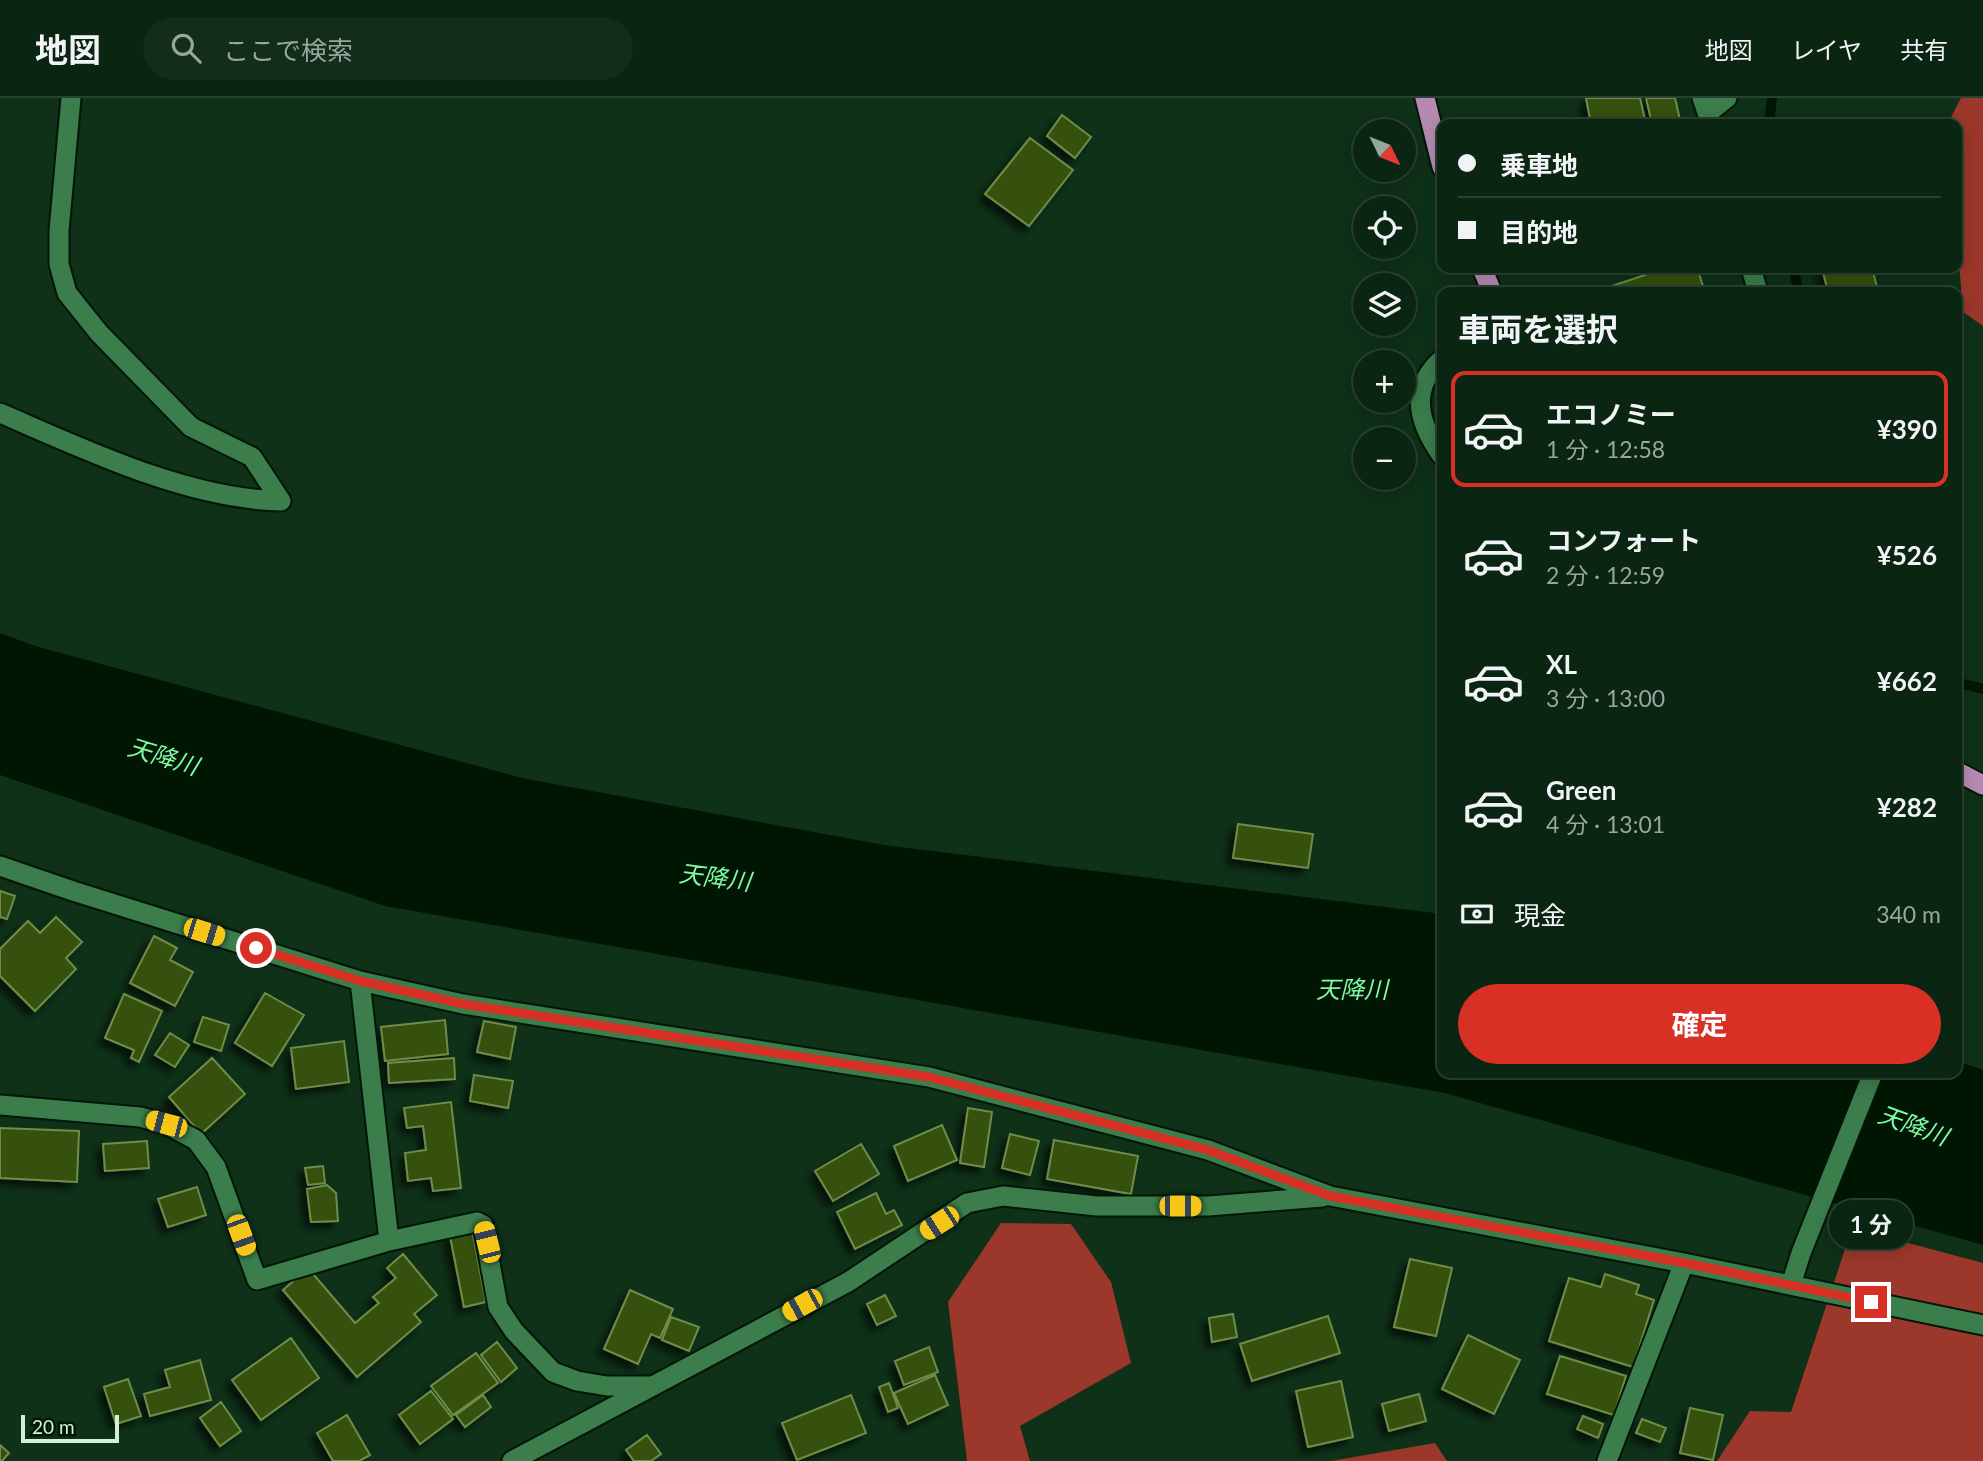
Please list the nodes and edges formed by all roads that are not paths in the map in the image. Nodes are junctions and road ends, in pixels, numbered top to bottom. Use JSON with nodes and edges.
{"nodes":[{"id":1,"x":71,"y":98,"type":"edge"},
{"id":2,"x":1425,"y":98,"type":"edge"},
{"id":3,"x":1727,"y":98,"type":"edge"},
{"id":4,"x":1707,"y":112,"type":"edge"},
{"id":5,"x":1437,"y":147,"type":"edge"},
{"id":6,"x":1437,"y":364,"type":"edge"},
{"id":7,"x":0,"y":413,"type":"edge"},
{"id":8,"x":1437,"y":449,"type":"edge"},
{"id":9,"x":1962,"y":774,"type":"edge"},
{"id":10,"x":1983,"y":785,"type":"edge"},
{"id":11,"x":0,"y":866,"type":"edge"},
{"id":12,"x":360,"y":981,"type":"junction"},
{"id":13,"x":1871,"y":1078,"type":"edge"},
{"id":14,"x":0,"y":1105,"type":"edge"},
{"id":15,"x":1330,"y":1196,"type":"junction"},
{"id":16,"x":389,"y":1241,"type":"junction"},
{"id":17,"x":1685,"y":1263,"type":"junction"},
{"id":18,"x":1791,"y":1285,"type":"junction"},
{"id":19,"x":1983,"y":1325,"type":"edge"},
{"id":20,"x":656,"y":1386,"type":"junction"},
{"id":21,"x":512,"y":1461,"type":"edge"},
{"id":22,"x":1607,"y":1461,"type":"edge"}],
"edges":[{"from":1,"to":7,"type":"street"},
{"from":2,"to":5,"type":"highway"},
{"from":3,"to":4,"type":"street"},
{"from":6,"to":8,"type":"street"},
{"from":9,"to":10,"type":"highway"},
{"from":11,"to":12,"type":"street"},
{"from":12,"to":15,"type":"street"},
{"from":12,"to":16,"type":"street"},
{"from":13,"to":18,"type":"street"},
{"from":14,"to":16,"type":"street"},
{"from":15,"to":17,"type":"street"},
{"from":15,"to":20,"type":"street"},
{"from":16,"to":20,"type":"street"},
{"from":17,"to":18,"type":"street"},
{"from":17,"to":22,"type":"street"},
{"from":18,"to":19,"type":"street"},
{"from":20,"to":21,"type":"street"}]}
